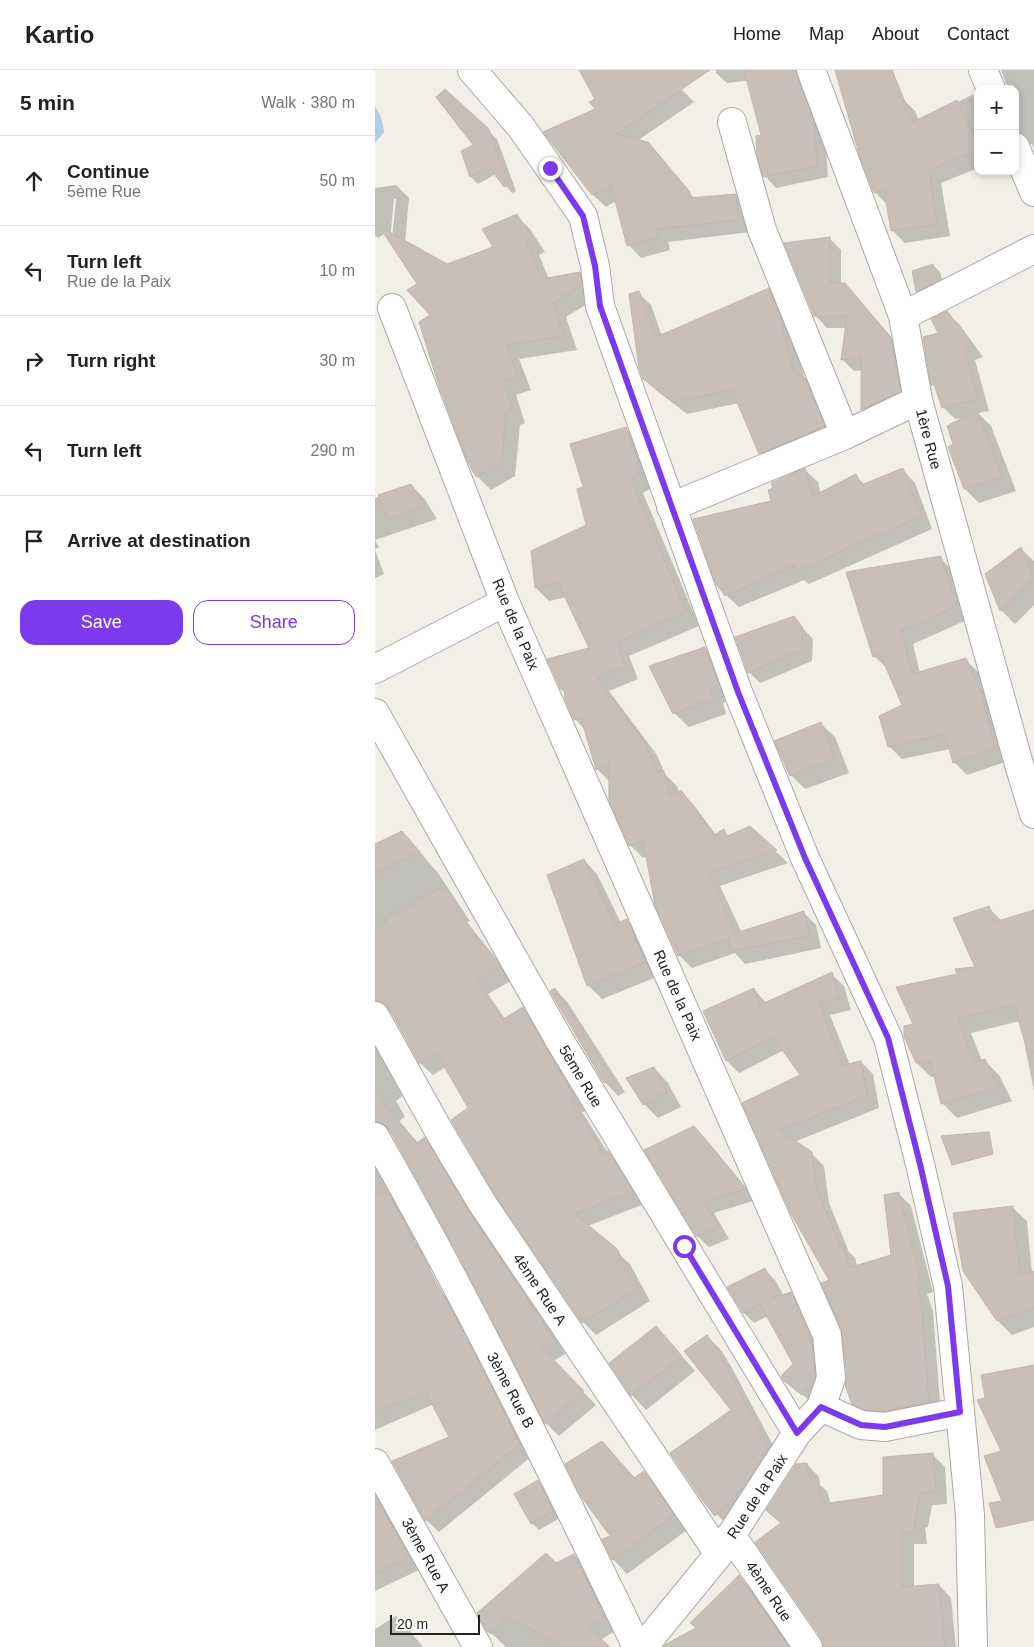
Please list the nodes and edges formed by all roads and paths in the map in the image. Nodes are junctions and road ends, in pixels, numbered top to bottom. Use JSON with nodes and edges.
{"nodes":[{"id":1,"x":472,"y":70,"type":"edge"},
{"id":2,"x":811,"y":70,"type":"edge"},
{"id":3,"x":983,"y":70,"type":"edge"},
{"id":4,"x":989,"y":85,"type":"edge"},
{"id":5,"x":732,"y":122,"type":"dead end"},
{"id":6,"x":1019,"y":156,"type":"edge"},
{"id":7,"x":1034,"y":192,"type":"edge"},
{"id":8,"x":1034,"y":250,"type":"edge"},
{"id":9,"x":392,"y":308,"type":"dead end"},
{"id":10,"x":903,"y":316,"type":"junction"},
{"id":11,"x":918,"y":400,"type":"junction"},
{"id":12,"x":845,"y":435,"type":"junction"},
{"id":13,"x":671,"y":507,"type":"junction"},
{"id":14,"x":505,"y":602,"type":"junction"},
{"id":15,"x":375,"y":669,"type":"edge"},
{"id":16,"x":375,"y":713,"type":"edge"},
{"id":17,"x":1034,"y":814,"type":"edge"},
{"id":18,"x":375,"y":1016,"type":"edge"},
{"id":19,"x":375,"y":1137,"type":"edge"},
{"id":20,"x":821,"y":1407,"type":"junction"},
{"id":21,"x":960,"y":1412,"type":"junction"},
{"id":22,"x":797,"y":1433,"type":"junction"},
{"id":23,"x":375,"y":1464,"type":"edge"},
{"id":24,"x":725,"y":1545,"type":"junction"},
{"id":25,"x":478,"y":1647,"type":"edge"},
{"id":26,"x":637,"y":1647,"type":"edge"},
{"id":27,"x":643,"y":1647,"type":"edge"},
{"id":28,"x":808,"y":1647,"type":"edge"},
{"id":29,"x":973,"y":1647,"type":"edge"}],
"edges":[{"from":1,"to":13,"type":"street"},
{"from":2,"to":10,"type":"street","name":"1ère Rue"},
{"from":3,"to":4,"type":"street"},
{"from":5,"to":12,"type":"street"},
{"from":6,"to":7,"type":"street"},
{"from":8,"to":10,"type":"street"},
{"from":9,"to":14,"type":"street","name":"Rue de la Paix"},
{"from":10,"to":11,"type":"street","name":"1ère Rue"},
{"from":11,"to":12,"type":"street"},
{"from":11,"to":17,"type":"street","name":"1ère Rue"},
{"from":12,"to":13,"type":"street"},
{"from":13,"to":21,"type":"street"},
{"from":14,"to":15,"type":"street"},
{"from":14,"to":20,"type":"street","name":"Rue de la Paix"},
{"from":16,"to":22,"type":"street","name":"5ème Rue"},
{"from":18,"to":24,"type":"street","name":"4ème Rue A"},
{"from":19,"to":26,"type":"street","name":"3ème Rue B"},
{"from":20,"to":21,"type":"street"},
{"from":20,"to":22,"type":"street","name":"Rue de la Paix"},
{"from":21,"to":29,"type":"street"},
{"from":22,"to":24,"type":"street","name":"Rue de la Paix"},
{"from":23,"to":25,"type":"street","name":"3ème Rue A"},
{"from":24,"to":27,"type":"street","name":"Rue de la Paix"},
{"from":24,"to":28,"type":"street","name":"4ème Rue"}]}
